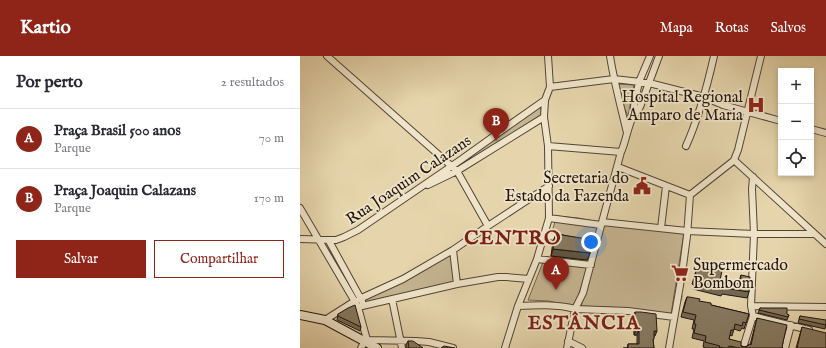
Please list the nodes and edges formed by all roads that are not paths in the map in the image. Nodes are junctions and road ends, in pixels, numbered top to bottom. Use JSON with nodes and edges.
{"nodes":[{"id":1,"x":327,"y":56,"type":"edge"},
{"id":2,"x":548,"y":56,"type":"edge"},
{"id":3,"x":610,"y":56,"type":"edge"},
{"id":4,"x":650,"y":56,"type":"edge"},
{"id":5,"x":659,"y":56,"type":"edge"},
{"id":6,"x":714,"y":56,"type":"edge"},
{"id":7,"x":761,"y":56,"type":"edge"},
{"id":8,"x":614,"y":79,"type":"junction"},
{"id":9,"x":639,"y":82,"type":"junction"},
{"id":10,"x":649,"y":83,"type":"junction"},
{"id":11,"x":550,"y":87,"type":"junction"},
{"id":12,"x":704,"y":97,"type":"junction"},
{"id":13,"x":545,"y":100,"type":"junction"},
{"id":14,"x":747,"y":112,"type":"junction"},
{"id":15,"x":634,"y":115,"type":"junction"},
{"id":16,"x":544,"y":117,"type":"junction"},
{"id":17,"x":778,"y":120,"type":"edge"},
{"id":18,"x":814,"y":130,"type":"edge"},
{"id":19,"x":826,"y":133,"type":"edge"},
{"id":20,"x":627,"y":134,"type":"junction"},
{"id":21,"x":548,"y":146,"type":"junction"},
{"id":22,"x":686,"y":146,"type":"dead end"},
{"id":23,"x":622,"y":152,"type":"junction"},
{"id":24,"x":734,"y":160,"type":"junction"},
{"id":25,"x":452,"y":166,"type":"junction"},
{"id":26,"x":618,"y":167,"type":"junction"},
{"id":27,"x":457,"y":171,"type":"junction"},
{"id":28,"x":754,"y":177,"type":"junction"},
{"id":29,"x":549,"y":186,"type":"junction"},
{"id":30,"x":666,"y":186,"type":"junction"},
{"id":31,"x":414,"y":192,"type":"junction"},
{"id":32,"x":690,"y":195,"type":"junction"},
{"id":33,"x":300,"y":208,"type":"edge"},
{"id":34,"x":548,"y":218,"type":"junction"},
{"id":35,"x":601,"y":223,"type":"junction"},
{"id":36,"x":488,"y":226,"type":"junction"},
{"id":37,"x":661,"y":228,"type":"junction"},
{"id":38,"x":687,"y":230,"type":"junction"},
{"id":39,"x":754,"y":234,"type":"junction"},
{"id":40,"x":815,"y":234,"type":"junction"},
{"id":41,"x":543,"y":235,"type":"junction"},
{"id":42,"x":565,"y":238,"type":"edge"},
{"id":43,"x":300,"y":239,"type":"edge"},
{"id":44,"x":319,"y":240,"type":"junction"},
{"id":45,"x":329,"y":241,"type":"junction"},
{"id":46,"x":826,"y":244,"type":"edge"},
{"id":47,"x":453,"y":250,"type":"junction"},
{"id":48,"x":537,"y":258,"type":"junction"},
{"id":49,"x":591,"y":265,"type":"junction"},
{"id":50,"x":529,"y":278,"type":"junction"},
{"id":51,"x":457,"y":284,"type":"junction"},
{"id":52,"x":392,"y":299,"type":"junction"},
{"id":53,"x":359,"y":303,"type":"junction"},
{"id":54,"x":518,"y":306,"type":"junction"},
{"id":55,"x":751,"y":306,"type":"junction"},
{"id":56,"x":826,"y":307,"type":"edge"},
{"id":57,"x":575,"y":309,"type":"junction"},
{"id":58,"x":300,"y":315,"type":"edge"},
{"id":59,"x":753,"y":316,"type":"junction"},
{"id":60,"x":674,"y":317,"type":"junction"},
{"id":61,"x":325,"y":320,"type":"junction"},
{"id":62,"x":791,"y":325,"type":"junction"},
{"id":63,"x":812,"y":330,"type":"edge"},
{"id":64,"x":401,"y":340,"type":"junction"},
{"id":65,"x":568,"y":341,"type":"junction"},
{"id":66,"x":364,"y":343,"type":"edge"},
{"id":67,"x":378,"y":348,"type":"edge"},
{"id":68,"x":402,"y":348,"type":"edge"},
{"id":69,"x":452,"y":348,"type":"edge"},
{"id":70,"x":505,"y":348,"type":"edge"},
{"id":71,"x":567,"y":348,"type":"edge"},
{"id":72,"x":582,"y":348,"type":"edge"},
{"id":73,"x":669,"y":348,"type":"edge"},
{"id":74,"x":743,"y":348,"type":"edge"},
{"id":75,"x":785,"y":348,"type":"edge"}],
"edges":[{"from":1,"to":25,"type":"street"},
{"from":2,"to":11,"type":"street"},
{"from":3,"to":8,"type":"street"},
{"from":4,"to":9,"type":"street"},
{"from":5,"to":10,"type":"street"},
{"from":6,"to":12,"type":"street"},
{"from":7,"to":14,"type":"street"},
{"from":8,"to":9,"type":"street"},
{"from":8,"to":11,"type":"street"},
{"from":8,"to":20,"type":"street"},
{"from":9,"to":10,"type":"street"},
{"from":9,"to":15,"type":"street"},
{"from":10,"to":12,"type":"street"},
{"from":10,"to":15,"type":"street"},
{"from":11,"to":13,"type":"street"},
{"from":12,"to":14,"type":"street"},
{"from":12,"to":22,"type":"street"},
{"from":13,"to":16,"type":"street"},
{"from":13,"to":25,"type":"street","name":"Rua Joaquim Calazans"},
{"from":14,"to":17,"type":"street"},
{"from":14,"to":24,"type":"street"},
{"from":15,"to":20,"type":"street"},
{"from":16,"to":21,"type":"street"},
{"from":16,"to":27,"type":"street"},
{"from":18,"to":19,"type":"street"},
{"from":20,"to":23,"type":"street"},
{"from":21,"to":23,"type":"street"},
{"from":21,"to":29,"type":"street"},
{"from":23,"to":26,"type":"street"},
{"from":24,"to":28,"type":"street"},
{"from":24,"to":32,"type":"street"},
{"from":25,"to":27,"type":"street"},
{"from":25,"to":31,"type":"street","name":"Rua Joaquim Calazans"},
{"from":26,"to":30,"type":"street"},
{"from":26,"to":35,"type":"street"},
{"from":27,"to":31,"type":"street"},
{"from":27,"to":36,"type":"street"},
{"from":28,"to":39,"type":"street"},
{"from":28,"to":40,"type":"street"},
{"from":29,"to":34,"type":"street"},
{"from":29,"to":36,"type":"street"},
{"from":30,"to":32,"type":"street"},
{"from":30,"to":37,"type":"street"},
{"from":31,"to":45,"type":"street","name":"Rua Joaquim Calazans"},
{"from":32,"to":38,"type":"street"},
{"from":33,"to":44,"type":"street"},
{"from":34,"to":35,"type":"street"},
{"from":34,"to":41,"type":"street"},
{"from":35,"to":37,"type":"street"},
{"from":35,"to":49,"type":"street"},
{"from":36,"to":47,"type":"street"},
{"from":37,"to":38,"type":"street"},
{"from":38,"to":39,"type":"street"},
{"from":38,"to":60,"type":"street"},
{"from":39,"to":40,"type":"street"},
{"from":39,"to":55,"type":"street"},
{"from":40,"to":46,"type":"street"},
{"from":41,"to":42,"type":"street"},
{"from":41,"to":48,"type":"street"},
{"from":43,"to":44,"type":"street","name":"Rua Joaquim Calazans"},
{"from":44,"to":45,"type":"street","name":"Rua Joaquim Calazans"},
{"from":44,"to":53,"type":"street"},
{"from":45,"to":53,"type":"street"},
{"from":47,"to":51,"type":"street"},
{"from":47,"to":53,"type":"street"},
{"from":48,"to":49,"type":"street"},
{"from":48,"to":50,"type":"street"},
{"from":49,"to":57,"type":"street"},
{"from":50,"to":51,"type":"street"},
{"from":50,"to":54,"type":"street"},
{"from":51,"to":52,"type":"street"},
{"from":52,"to":53,"type":"street"},
{"from":52,"to":64,"type":"street"},
{"from":53,"to":61,"type":"street"},
{"from":53,"to":66,"type":"street"},
{"from":54,"to":57,"type":"street"},
{"from":54,"to":70,"type":"street"},
{"from":55,"to":56,"type":"street"},
{"from":55,"to":59,"type":"street"},
{"from":57,"to":60,"type":"street"},
{"from":57,"to":65,"type":"street"},
{"from":58,"to":61,"type":"street"},
{"from":59,"to":62,"type":"street"},
{"from":59,"to":74,"type":"street"},
{"from":60,"to":73,"type":"street"},
{"from":61,"to":66,"type":"street"},
{"from":62,"to":63,"type":"street"},
{"from":62,"to":75,"type":"street"},
{"from":64,"to":66,"type":"street"},
{"from":64,"to":68,"type":"street"},
{"from":64,"to":69,"type":"street"},
{"from":65,"to":71,"type":"street"},
{"from":65,"to":72,"type":"street"},
{"from":66,"to":67,"type":"street"}]}
